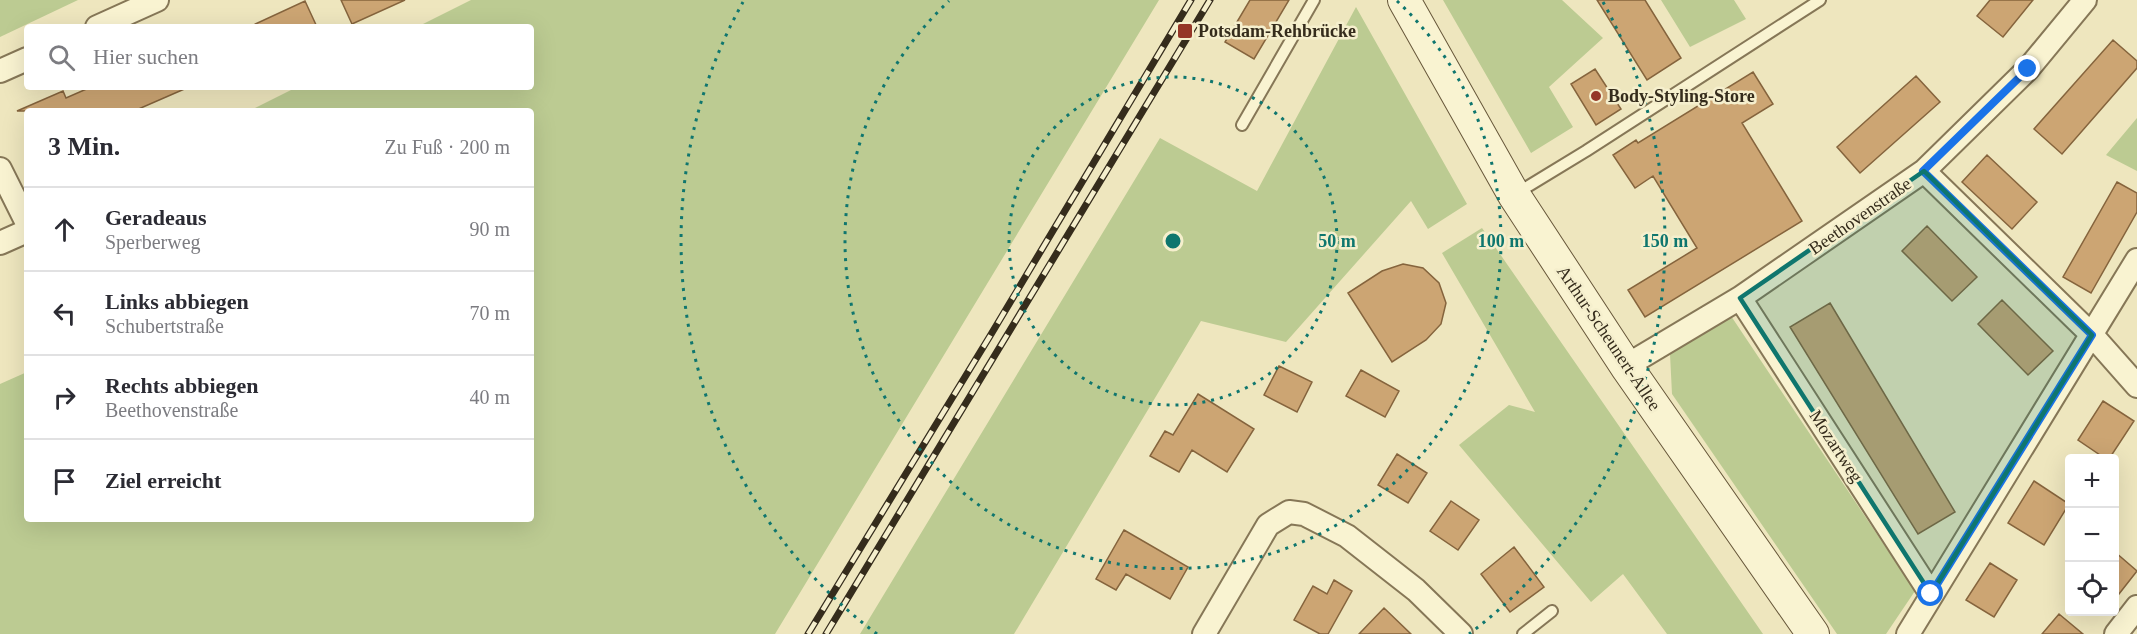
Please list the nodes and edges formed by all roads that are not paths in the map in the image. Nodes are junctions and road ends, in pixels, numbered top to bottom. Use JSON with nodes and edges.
{"nodes":[{"id":1,"x":157,"y":0,"type":"edge"},
{"id":2,"x":1314,"y":0,"type":"edge"},
{"id":3,"x":1404,"y":0,"type":"edge"},
{"id":4,"x":1820,"y":0,"type":"edge"},
{"id":5,"x":2085,"y":0,"type":"edge"},
{"id":6,"x":104,"y":24,"type":"edge"},
{"id":7,"x":24,"y":60,"type":"edge"},
{"id":8,"x":0,"y":71,"type":"edge"},
{"id":9,"x":1242,"y":125,"type":"dead end"},
{"id":10,"x":1923,"y":171,"type":"junction"},
{"id":11,"x":2,"y":177,"type":"edge"},
{"id":12,"x":1514,"y":195,"type":"junction"},
{"id":13,"x":24,"y":217,"type":"edge"},
{"id":14,"x":24,"y":232,"type":"edge"},
{"id":15,"x":0,"y":243,"type":"edge"},
{"id":16,"x":2137,"y":260,"type":"edge"},
{"id":17,"x":1740,"y":298,"type":"junction"},
{"id":18,"x":2092,"y":335,"type":"junction"},
{"id":19,"x":1626,"y":366,"type":"junction"},
{"id":20,"x":2137,"y":386,"type":"edge"},
{"id":21,"x":1931,"y":594,"type":"junction"},
{"id":22,"x":2137,"y":607,"type":"edge"},
{"id":23,"x":1552,"y":611,"type":"dead end"},
{"id":24,"x":1204,"y":634,"type":"edge"},
{"id":25,"x":1461,"y":634,"type":"edge"},
{"id":26,"x":1524,"y":634,"type":"edge"},
{"id":27,"x":1813,"y":634,"type":"edge"},
{"id":28,"x":1908,"y":634,"type":"edge"},
{"id":29,"x":2116,"y":634,"type":"edge"}],
"edges":[{"from":1,"to":6,"type":"street"},
{"from":2,"to":9,"type":"lane"},
{"from":3,"to":12,"type":"main road","name":"Arthur-Scheunert-Allee"},
{"from":4,"to":12,"type":"lane"},
{"from":5,"to":10,"type":"street","name":"Beethovenstraße"},
{"from":7,"to":8,"type":"street"},
{"from":10,"to":17,"type":"street","name":"Beethovenstraße"},
{"from":10,"to":18,"type":"street"},
{"from":11,"to":13,"type":"street"},
{"from":12,"to":19,"type":"main road","name":"Arthur-Scheunert-Allee"},
{"from":14,"to":15,"type":"street"},
{"from":16,"to":18,"type":"street"},
{"from":17,"to":19,"type":"street","name":"Beethovenstraße"},
{"from":17,"to":21,"type":"street","name":"Mozartweg"},
{"from":18,"to":20,"type":"street"},
{"from":18,"to":21,"type":"street"},
{"from":19,"to":27,"type":"main road","name":"Arthur-Scheunert-Allee"},
{"from":21,"to":28,"type":"street"},
{"from":22,"to":29,"type":"street"},
{"from":23,"to":26,"type":"lane"},
{"from":24,"to":25,"type":"street"}]}
